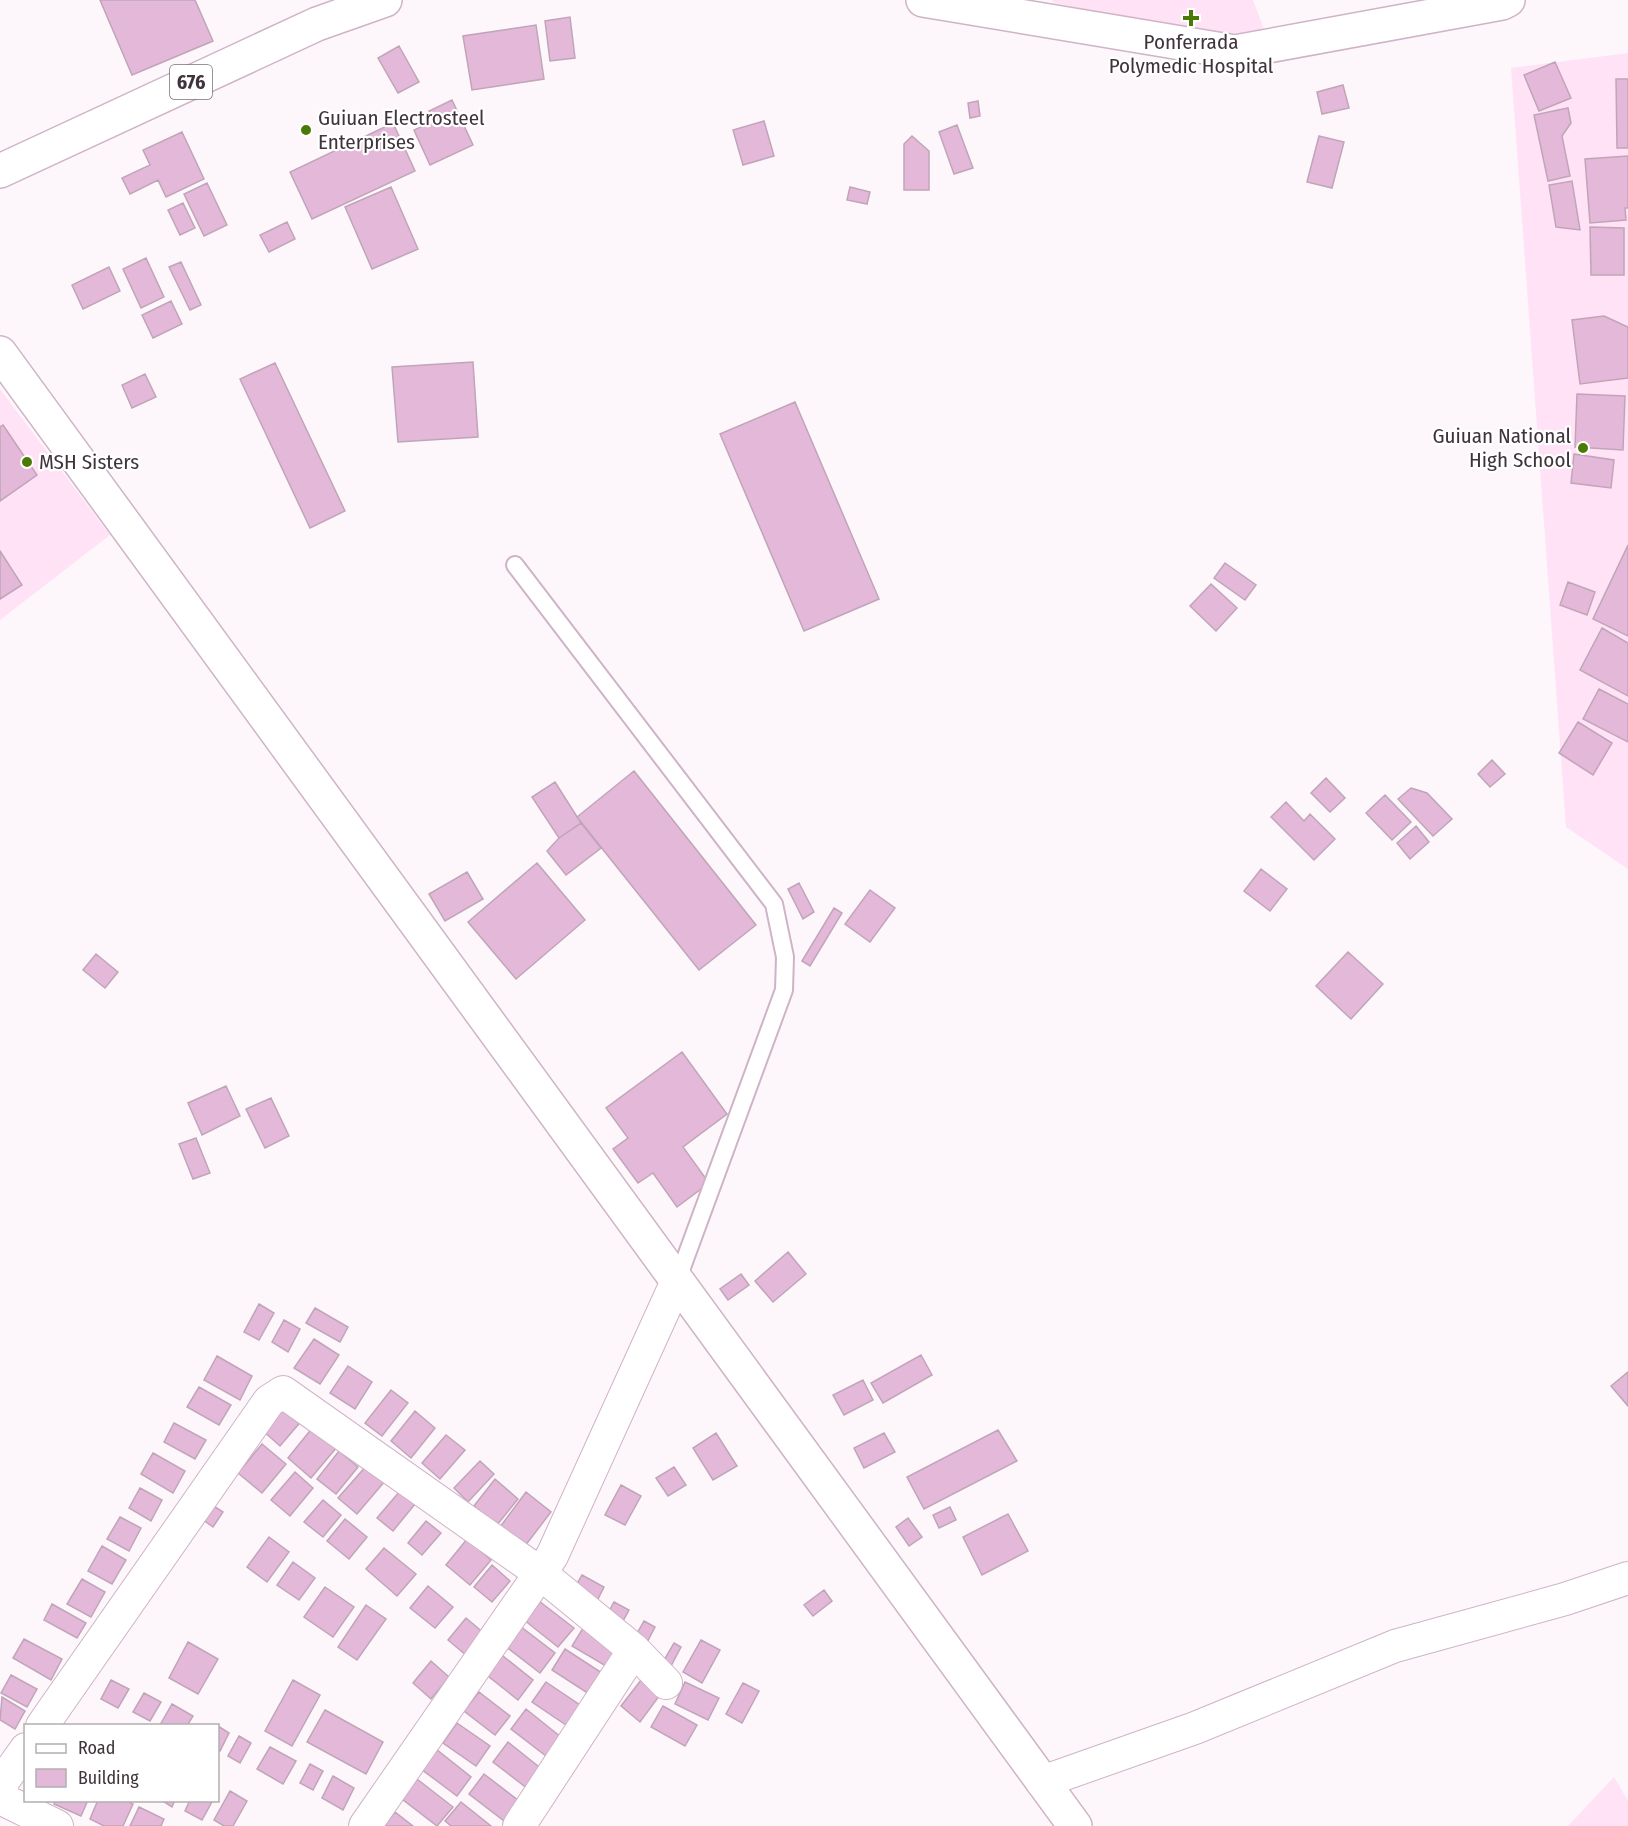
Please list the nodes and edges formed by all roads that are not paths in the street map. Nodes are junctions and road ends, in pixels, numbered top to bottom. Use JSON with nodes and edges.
{"nodes":[{"id":1,"x":386,"y":0,"type":"edge"},
{"id":2,"x":923,"y":0,"type":"edge"},
{"id":3,"x":1508,"y":0,"type":"edge"},
{"id":4,"x":0,"y":171,"type":"edge"},
{"id":5,"x":0,"y":353,"type":"edge"},
{"id":6,"x":516,"y":565,"type":"dead end"},
{"id":7,"x":677,"y":1281,"type":"junction"},
{"id":8,"x":540,"y":1573,"type":"junction"},
{"id":9,"x":1628,"y":1578,"type":"edge"},
{"id":10,"x":634,"y":1650,"type":"junction"},
{"id":11,"x":666,"y":1683,"type":"dead end"},
{"id":12,"x":43,"y":1724,"type":"edge"},
{"id":13,"x":24,"y":1752,"type":"edge"},
{"id":14,"x":1042,"y":1782,"type":"junction"},
{"id":15,"x":57,"y":1826,"type":"edge"},
{"id":16,"x":365,"y":1826,"type":"edge"},
{"id":17,"x":519,"y":1826,"type":"edge"},
{"id":18,"x":1075,"y":1826,"type":"edge"}],
"edges":[{"from":1,"to":4,"type":"street","number":"676"},
{"from":2,"to":3,"type":"street"},
{"from":5,"to":7,"type":"street"},
{"from":6,"to":7,"type":"lane"},
{"from":7,"to":8,"type":"street"},
{"from":7,"to":14,"type":"street"},
{"from":8,"to":10,"type":"street"},
{"from":8,"to":12,"type":"street"},
{"from":8,"to":16,"type":"street"},
{"from":9,"to":14,"type":"street"},
{"from":10,"to":11,"type":"street"},
{"from":10,"to":17,"type":"street"},
{"from":13,"to":15,"type":"street"},
{"from":14,"to":18,"type":"street"}]}
